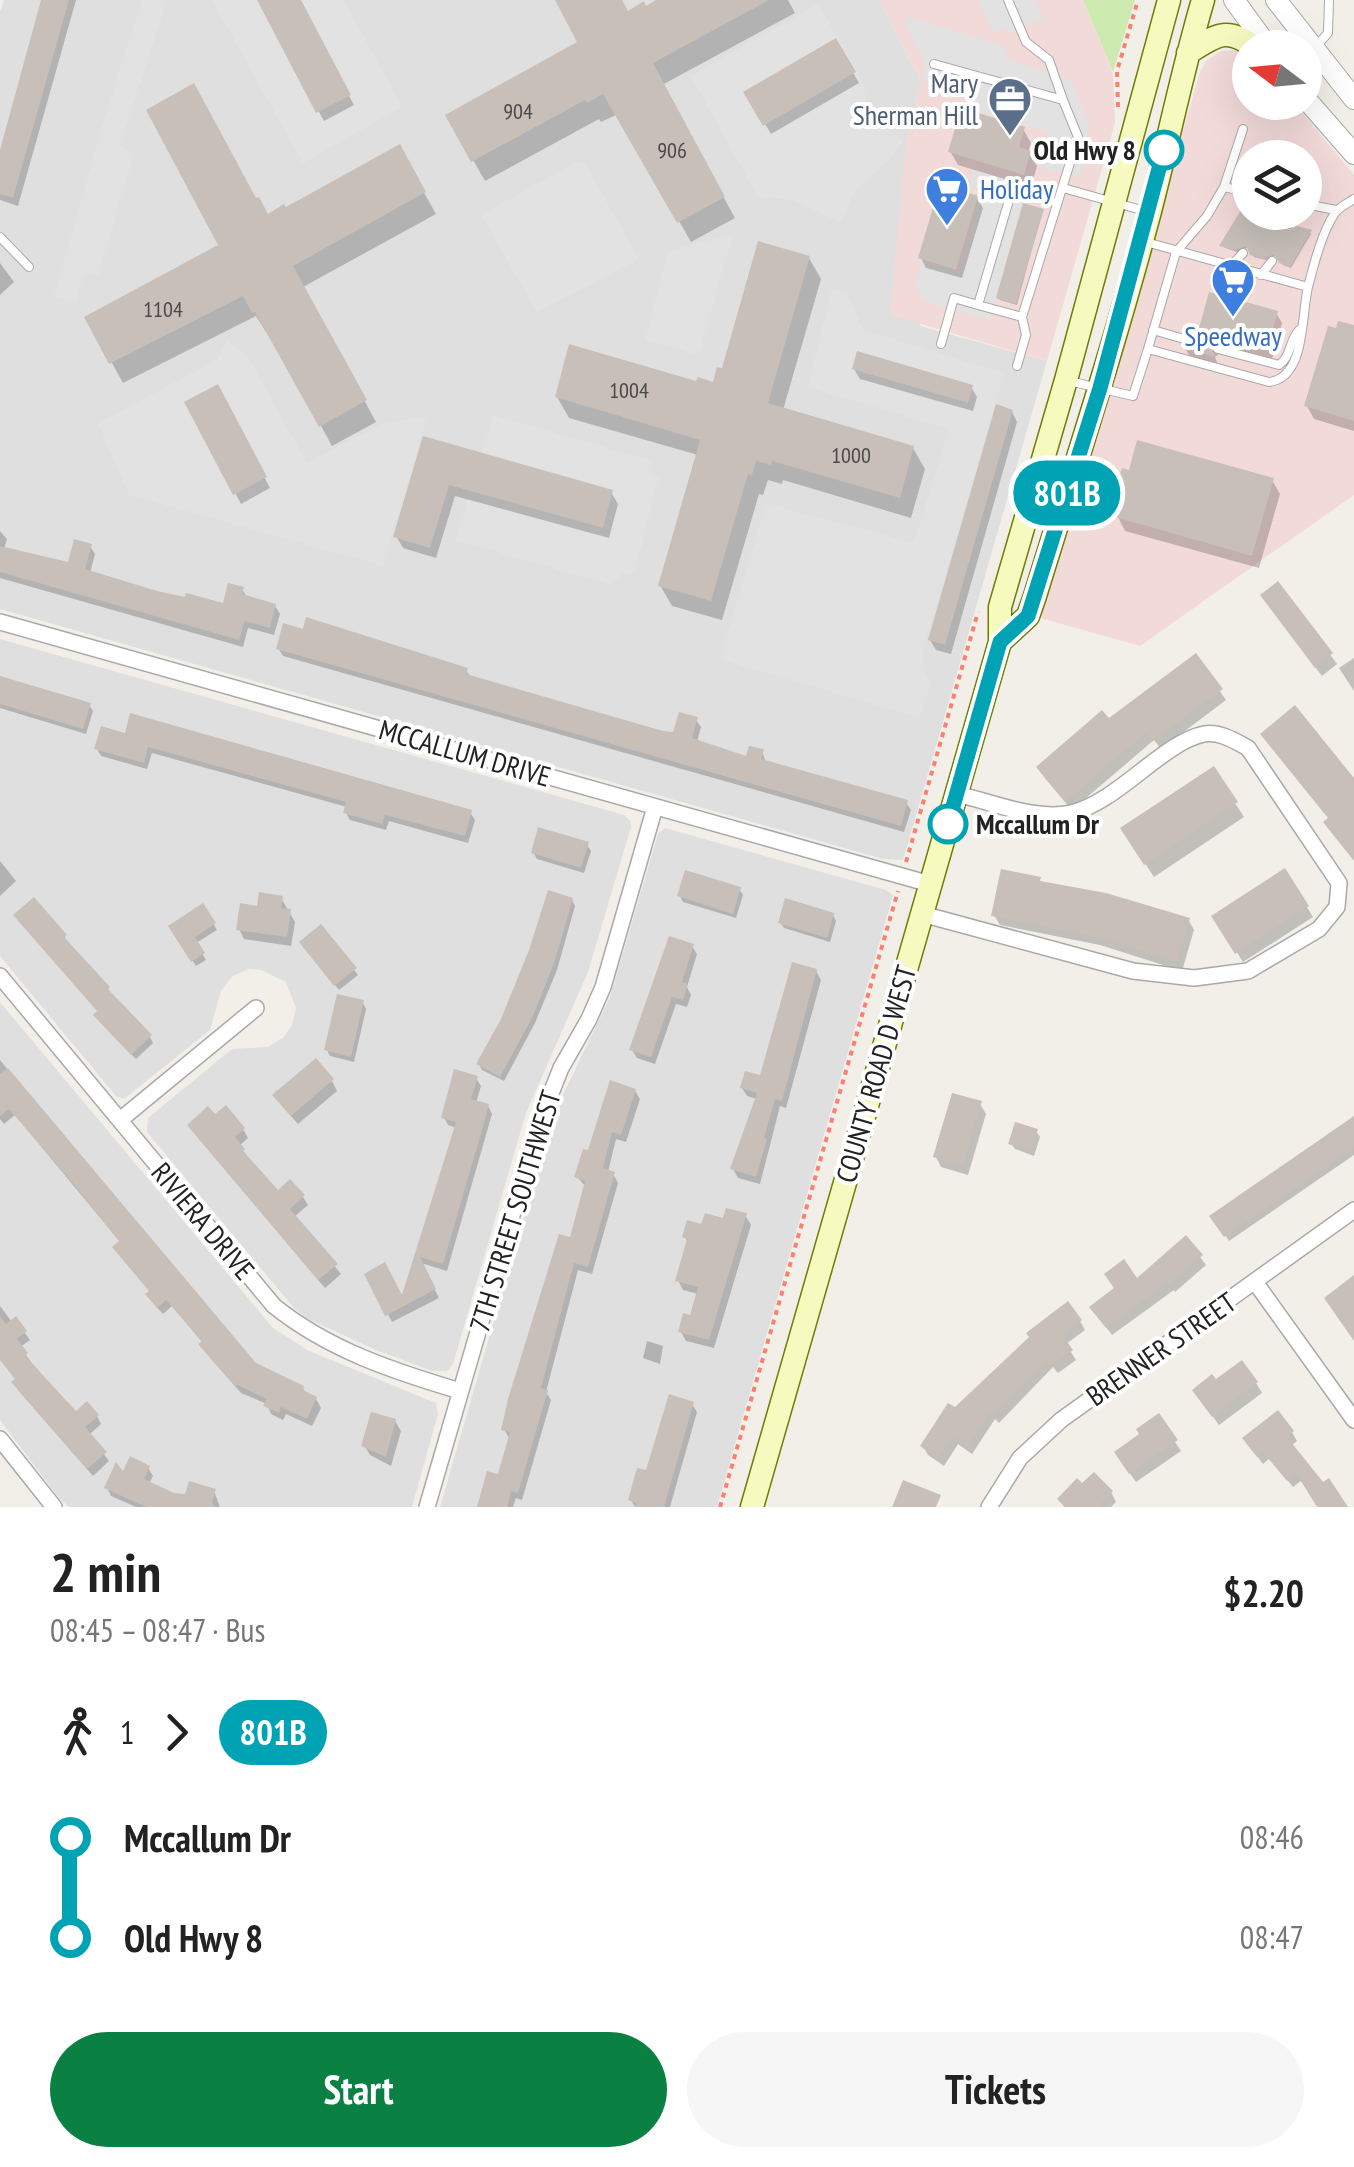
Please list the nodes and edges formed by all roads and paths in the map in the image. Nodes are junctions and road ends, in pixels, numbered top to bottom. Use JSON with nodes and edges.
{"nodes":[{"id":1,"x":1008,"y":0,"type":"edge"},
{"id":2,"x":1168,"y":0,"type":"edge"},
{"id":3,"x":1202,"y":0,"type":"edge"},
{"id":4,"x":1234,"y":0,"type":"edge"},
{"id":5,"x":1276,"y":0,"type":"edge"},
{"id":6,"x":1329,"y":0,"type":"edge"},
{"id":7,"x":1256,"y":30,"type":"edge"},
{"id":8,"x":1295,"y":30,"type":"edge"},
{"id":9,"x":1232,"y":34,"type":"edge"},
{"id":10,"x":1322,"y":40,"type":"edge"},
{"id":11,"x":1188,"y":53,"type":"junction"},
{"id":12,"x":934,"y":64,"type":"dead end"},
{"id":13,"x":1322,"y":66,"type":"edge"},
{"id":14,"x":1354,"y":99,"type":"edge"},
{"id":15,"x":1063,"y":100,"type":"junction"},
{"id":16,"x":1322,"y":117,"type":"edge"},
{"id":17,"x":1243,"y":129,"type":"dead end"},
{"id":18,"x":1354,"y":154,"type":"edge"},
{"id":19,"x":1224,"y":187,"type":"junction"},
{"id":20,"x":1063,"y":188,"type":"junction"},
{"id":21,"x":1232,"y":189,"type":"edge"},
{"id":22,"x":1354,"y":199,"type":"edge"},
{"id":23,"x":1113,"y":202,"type":"junction"},
{"id":24,"x":1057,"y":203,"type":"junction"},
{"id":25,"x":1322,"y":207,"type":"edge"},
{"id":26,"x":1336,"y":210,"type":"junction"},
{"id":27,"x":1150,"y":212,"type":"junction"},
{"id":28,"x":0,"y":237,"type":"edge"},
{"id":29,"x":1142,"y":241,"type":"junction"},
{"id":30,"x":1176,"y":252,"type":"junction"},
{"id":31,"x":1242,"y":253,"type":"dead end"},
{"id":32,"x":1272,"y":262,"type":"dead end"},
{"id":33,"x":1231,"y":266,"type":"junction"},
{"id":34,"x":29,"y":267,"type":"dead end"},
{"id":35,"x":1261,"y":275,"type":"junction"},
{"id":36,"x":1308,"y":287,"type":"junction"},
{"id":37,"x":978,"y":305,"type":"junction"},
{"id":38,"x":1022,"y":318,"type":"junction"},
{"id":39,"x":1302,"y":327,"type":"junction"},
{"id":40,"x":1153,"y":330,"type":"junction"},
{"id":41,"x":1184,"y":338,"type":"dead end"},
{"id":42,"x":941,"y":344,"type":"dead end"},
{"id":43,"x":1148,"y":349,"type":"junction"},
{"id":44,"x":1218,"y":349,"type":"dead end"},
{"id":45,"x":1017,"y":366,"type":"dead end"},
{"id":46,"x":1066,"y":380,"type":"junction"},
{"id":47,"x":1100,"y":388,"type":"junction"},
{"id":48,"x":0,"y":622,"type":"edge"},
{"id":49,"x":1000,"y":642,"type":"junction"},
{"id":50,"x":957,"y":794,"type":"junction"},
{"id":51,"x":656,"y":807,"type":"junction"},
{"id":52,"x":930,"y":884,"type":"junction"},
{"id":53,"x":895,"y":900,"type":"dead end"},
{"id":54,"x":922,"y":914,"type":"junction"},
{"id":55,"x":0,"y":976,"type":"edge"},
{"id":56,"x":256,"y":1008,"type":"dead end"},
{"id":57,"x":120,"y":1120,"type":"junction"},
{"id":58,"x":1354,"y":1210,"type":"edge"},
{"id":59,"x":1255,"y":1282,"type":"junction"},
{"id":60,"x":460,"y":1391,"type":"junction"},
{"id":61,"x":1354,"y":1420,"type":"edge"},
{"id":62,"x":0,"y":1439,"type":"edge"},
{"id":63,"x":54,"y":1507,"type":"edge"},
{"id":64,"x":428,"y":1507,"type":"edge"},
{"id":65,"x":720,"y":1507,"type":"edge"},
{"id":66,"x":752,"y":1507,"type":"edge"},
{"id":67,"x":989,"y":1507,"type":"edge"}],
"edges":[{"from":1,"to":15,"type":"lane"},
{"from":2,"to":23,"type":"main road","name":"COUNTY ROAD D WEST"},
{"from":3,"to":11,"type":"main road","name":"COUNTY ROAD D WEST"},
{"from":4,"to":7,"type":"street"},
{"from":5,"to":8,"type":"street"},
{"from":6,"to":10,"type":"lane"},
{"from":9,"to":11,"type":"main road"},
{"from":11,"to":27,"type":"main road","name":"COUNTY ROAD D WEST"},
{"from":12,"to":15,"type":"lane"},
{"from":13,"to":14,"type":"street"},
{"from":15,"to":20,"type":"lane"},
{"from":16,"to":18,"type":"street"},
{"from":17,"to":19,"type":"lane"},
{"from":19,"to":21,"type":"lane"},
{"from":19,"to":30,"type":"lane"},
{"from":20,"to":23,"type":"lane"},
{"from":20,"to":24,"type":"lane"},
{"from":22,"to":26,"type":"lane"},
{"from":23,"to":27,"type":"lane"},
{"from":23,"to":46,"type":"main road","name":"COUNTY ROAD D WEST"},
{"from":24,"to":37,"type":"lane"},
{"from":24,"to":38,"type":"lane"},
{"from":25,"to":26,"type":"lane"},
{"from":26,"to":36,"type":"lane"},
{"from":27,"to":29,"type":"main road","name":"COUNTY ROAD D WEST"},
{"from":28,"to":34,"type":"lane"},
{"from":29,"to":30,"type":"lane"},
{"from":29,"to":47,"type":"main road","name":"COUNTY ROAD D WEST"},
{"from":30,"to":33,"type":"lane"},
{"from":30,"to":40,"type":"lane"},
{"from":31,"to":33,"type":"lane"},
{"from":32,"to":35,"type":"lane"},
{"from":33,"to":35,"type":"lane"},
{"from":35,"to":36,"type":"lane"},
{"from":36,"to":39,"type":"lane"},
{"from":37,"to":38,"type":"lane"},
{"from":37,"to":42,"type":"lane"},
{"from":38,"to":45,"type":"lane"},
{"from":39,"to":43,"type":"lane"},
{"from":39,"to":44,"type":"lane"},
{"from":40,"to":41,"type":"lane"},
{"from":40,"to":43,"type":"lane"},
{"from":43,"to":47,"type":"lane"},
{"from":46,"to":47,"type":"lane"},
{"from":46,"to":49,"type":"main road","name":"COUNTY ROAD D WEST"},
{"from":47,"to":49,"type":"main road","name":"COUNTY ROAD D WEST"},
{"from":48,"to":51,"type":"street","name":"MCCALLUM DRIVE"},
{"from":49,"to":50,"type":"main road","name":"COUNTY ROAD D WEST"},
{"from":50,"to":52,"type":"main road","name":"COUNTY ROAD D WEST"},
{"from":50,"to":54,"type":"street"},
{"from":51,"to":52,"type":"street","name":"MCCALLUM DRIVE"},
{"from":51,"to":60,"type":"street","name":"7TH STREET SOUTHWEST"},
{"from":52,"to":54,"type":"main road","name":"COUNTY ROAD D WEST"},
{"from":53,"to":65,"type":"path"},
{"from":54,"to":66,"type":"main road","name":"COUNTY ROAD D WEST"},
{"from":55,"to":57,"type":"street","name":"RIVIERA DRIVE"},
{"from":56,"to":57,"type":"street"},
{"from":57,"to":60,"type":"street","name":"RIVIERA DRIVE"},
{"from":58,"to":59,"type":"street","name":"BRENNER STREET"},
{"from":59,"to":61,"type":"street"},
{"from":59,"to":67,"type":"street","name":"BRENNER STREET"},
{"from":60,"to":64,"type":"street","name":"7TH STREET SOUTHWEST"},
{"from":62,"to":63,"type":"street"}]}
